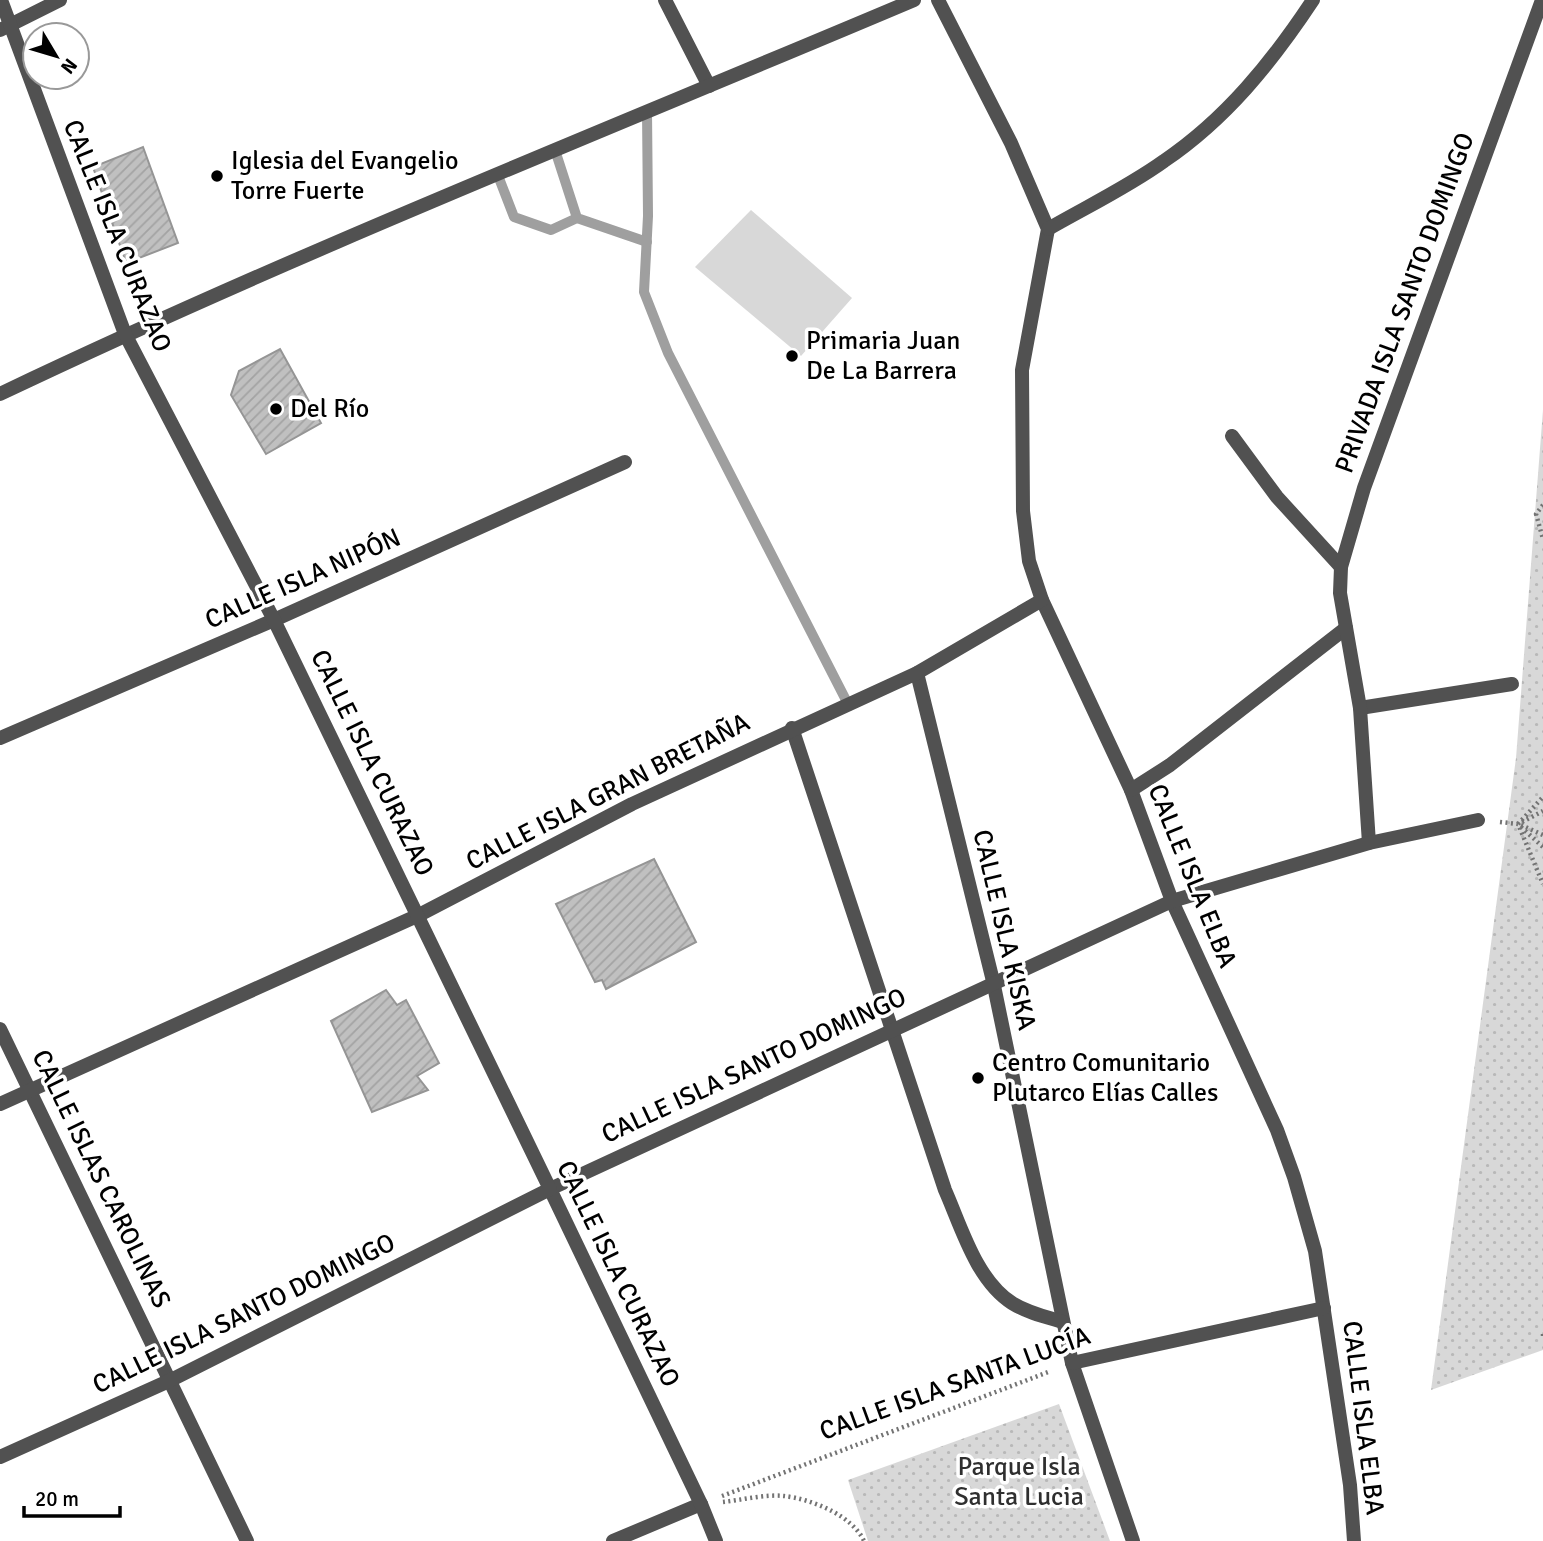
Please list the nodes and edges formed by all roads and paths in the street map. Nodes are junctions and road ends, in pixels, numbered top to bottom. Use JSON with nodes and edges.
{"nodes":[{"id":1,"x":1,"y":0,"type":"edge"},
{"id":2,"x":60,"y":0,"type":"edge"},
{"id":3,"x":665,"y":0,"type":"edge"},
{"id":4,"x":914,"y":0,"type":"edge"},
{"id":5,"x":937,"y":0,"type":"edge"},
{"id":6,"x":1313,"y":0,"type":"edge"},
{"id":7,"x":1542,"y":0,"type":"edge"},
{"id":8,"x":5,"y":27,"type":"edge"},
{"id":9,"x":709,"y":86,"type":"junction"},
{"id":10,"x":1048,"y":229,"type":"junction"},
{"id":11,"x":125,"y":334,"type":"junction"},
{"id":12,"x":0,"y":394,"type":"edge"},
{"id":13,"x":1231,"y":436,"type":"dead end"},
{"id":14,"x":625,"y":461,"type":"dead end"},
{"id":15,"x":1543,"y":505,"type":"edge"},
{"id":16,"x":1543,"y":539,"type":"edge"},
{"id":17,"x":1341,"y":568,"type":"junction"},
{"id":18,"x":1042,"y":600,"type":"junction"},
{"id":19,"x":274,"y":620,"type":"junction"},
{"id":20,"x":1346,"y":628,"type":"junction"},
{"id":21,"x":917,"y":673,"type":"junction"},
{"id":22,"x":1512,"y":684,"type":"dead end"},
{"id":23,"x":1360,"y":708,"type":"junction"},
{"id":24,"x":792,"y":728,"type":"junction"},
{"id":25,"x":0,"y":738,"type":"edge"},
{"id":26,"x":1131,"y":790,"type":"junction"},
{"id":27,"x":1543,"y":797,"type":"edge"},
{"id":28,"x":1543,"y":811,"type":"edge"},
{"id":29,"x":1478,"y":820,"type":"joint"},
{"id":30,"x":1518,"y":824,"type":"junction"},
{"id":31,"x":1543,"y":835,"type":"edge"},
{"id":32,"x":1369,"y":843,"type":"junction"},
{"id":33,"x":1543,"y":847,"type":"edge"},
{"id":34,"x":1543,"y":884,"type":"edge"},
{"id":35,"x":1172,"y":901,"type":"junction"},
{"id":36,"x":419,"y":915,"type":"junction"},
{"id":37,"x":993,"y":981,"type":"junction"},
{"id":38,"x":894,"y":1028,"type":"junction"},
{"id":39,"x":0,"y":1029,"type":"edge"},
{"id":40,"x":30,"y":1090,"type":"junction"},
{"id":41,"x":0,"y":1104,"type":"edge"},
{"id":42,"x":550,"y":1189,"type":"junction"},
{"id":43,"x":1324,"y":1308,"type":"junction"},
{"id":44,"x":1063,"y":1322,"type":"junction"},
{"id":45,"x":1072,"y":1363,"type":"junction"},
{"id":46,"x":171,"y":1380,"type":"junction"},
{"id":47,"x":0,"y":1457,"type":"edge"},
{"id":48,"x":701,"y":1504,"type":"junction"},
{"id":49,"x":247,"y":1541,"type":"edge"},
{"id":50,"x":613,"y":1541,"type":"edge"},
{"id":51,"x":716,"y":1541,"type":"edge"},
{"id":52,"x":864,"y":1541,"type":"edge"},
{"id":53,"x":1133,"y":1541,"type":"edge"},
{"id":54,"x":1354,"y":1541,"type":"edge"}],
"edges":[{"from":1,"to":8,"type":"street","name":"CALLE ISLA CURAZAO"},
{"from":2,"to":8,"type":"street"},
{"from":3,"to":9,"type":"street"},
{"from":4,"to":9,"type":"street"},
{"from":5,"to":10,"type":"street"},
{"from":6,"to":10,"type":"street"},
{"from":7,"to":17,"type":"street","name":"PRIVADA ISLA SANTO DOMINGO"},
{"from":8,"to":11,"type":"street","name":"CALLE ISLA CURAZAO"},
{"from":9,"to":11,"type":"street"},
{"from":10,"to":18,"type":"street","name":"CALLE ISLA ELBA"},
{"from":11,"to":12,"type":"street"},
{"from":11,"to":19,"type":"street","name":"CALLE ISLA CURAZAO"},
{"from":13,"to":17,"type":"street"},
{"from":14,"to":19,"type":"street","name":"CALLE ISLA NIPÓN"},
{"from":15,"to":16,"type":"path"},
{"from":17,"to":20,"type":"street","name":"PRIVADA ISLA SANTO DOMINGO"},
{"from":18,"to":21,"type":"street","name":"CALLE ISLA GRAN BRETAÑA"},
{"from":18,"to":26,"type":"street","name":"CALLE ISLA ELBA"},
{"from":19,"to":25,"type":"street","name":"CALLE ISLA NIPÓN"},
{"from":19,"to":36,"type":"street","name":"CALLE ISLA CURAZAO"},
{"from":20,"to":23,"type":"street","name":"PRIVADA ISLA SANTO DOMINGO"},
{"from":20,"to":26,"type":"street"},
{"from":21,"to":24,"type":"street","name":"CALLE ISLA GRAN BRETAÑA"},
{"from":21,"to":37,"type":"street","name":"CALLE ISLA KISKA"},
{"from":22,"to":23,"type":"street"},
{"from":23,"to":32,"type":"street","name":"PRIVADA ISLA SANTO DOMINGO"},
{"from":24,"to":36,"type":"street","name":"CALLE ISLA GRAN BRETAÑA"},
{"from":24,"to":38,"type":"street"},
{"from":26,"to":35,"type":"street","name":"CALLE ISLA ELBA"},
{"from":27,"to":30,"type":"path"},
{"from":28,"to":30,"type":"path"},
{"from":29,"to":30,"type":"path"},
{"from":29,"to":32,"type":"street","name":"CALLE ISLA SANTO DOMINGO"},
{"from":30,"to":31,"type":"path"},
{"from":30,"to":33,"type":"path"},
{"from":30,"to":34,"type":"path"},
{"from":32,"to":35,"type":"street","name":"CALLE ISLA SANTO DOMINGO"},
{"from":35,"to":37,"type":"street","name":"CALLE ISLA SANTO DOMINGO"},
{"from":35,"to":43,"type":"street","name":"CALLE ISLA ELBA"},
{"from":36,"to":40,"type":"street","name":"CALLE ISLA GRAN BRETAÑA"},
{"from":36,"to":42,"type":"street","name":"CALLE ISLA CURAZAO"},
{"from":37,"to":38,"type":"street","name":"CALLE ISLA SANTO DOMINGO"},
{"from":37,"to":44,"type":"street","name":"CALLE ISLA KISKA"},
{"from":38,"to":42,"type":"street","name":"CALLE ISLA SANTO DOMINGO"},
{"from":38,"to":44,"type":"street"},
{"from":39,"to":40,"type":"street","name":"CALLE ISLAS CAROLINAS"},
{"from":40,"to":41,"type":"street","name":"CALLE ISLA GRAN BRETAÑA"},
{"from":40,"to":46,"type":"street","name":"CALLE ISLAS CAROLINAS"},
{"from":42,"to":46,"type":"street","name":"CALLE ISLA SANTO DOMINGO"},
{"from":42,"to":48,"type":"street","name":"CALLE ISLA CURAZAO"},
{"from":43,"to":45,"type":"street","name":"CALLE ISLA SANTA LUCÍA"},
{"from":43,"to":54,"type":"street","name":"CALLE ISLA ELBA"},
{"from":44,"to":45,"type":"street","name":"CALLE ISLA KISKA"},
{"from":45,"to":48,"type":"path","name":"CALLE ISLA SANTA LUCÍA"},
{"from":45,"to":53,"type":"street","name":"CALLE ISLA KISKA"},
{"from":46,"to":47,"type":"street","name":"CALLE ISLA SANTO DOMINGO"},
{"from":46,"to":49,"type":"street","name":"CALLE ISLAS CAROLINAS"},
{"from":48,"to":50,"type":"street"},
{"from":48,"to":51,"type":"street","name":"CALLE ISLA CURAZAO"},
{"from":48,"to":52,"type":"path"}]}
